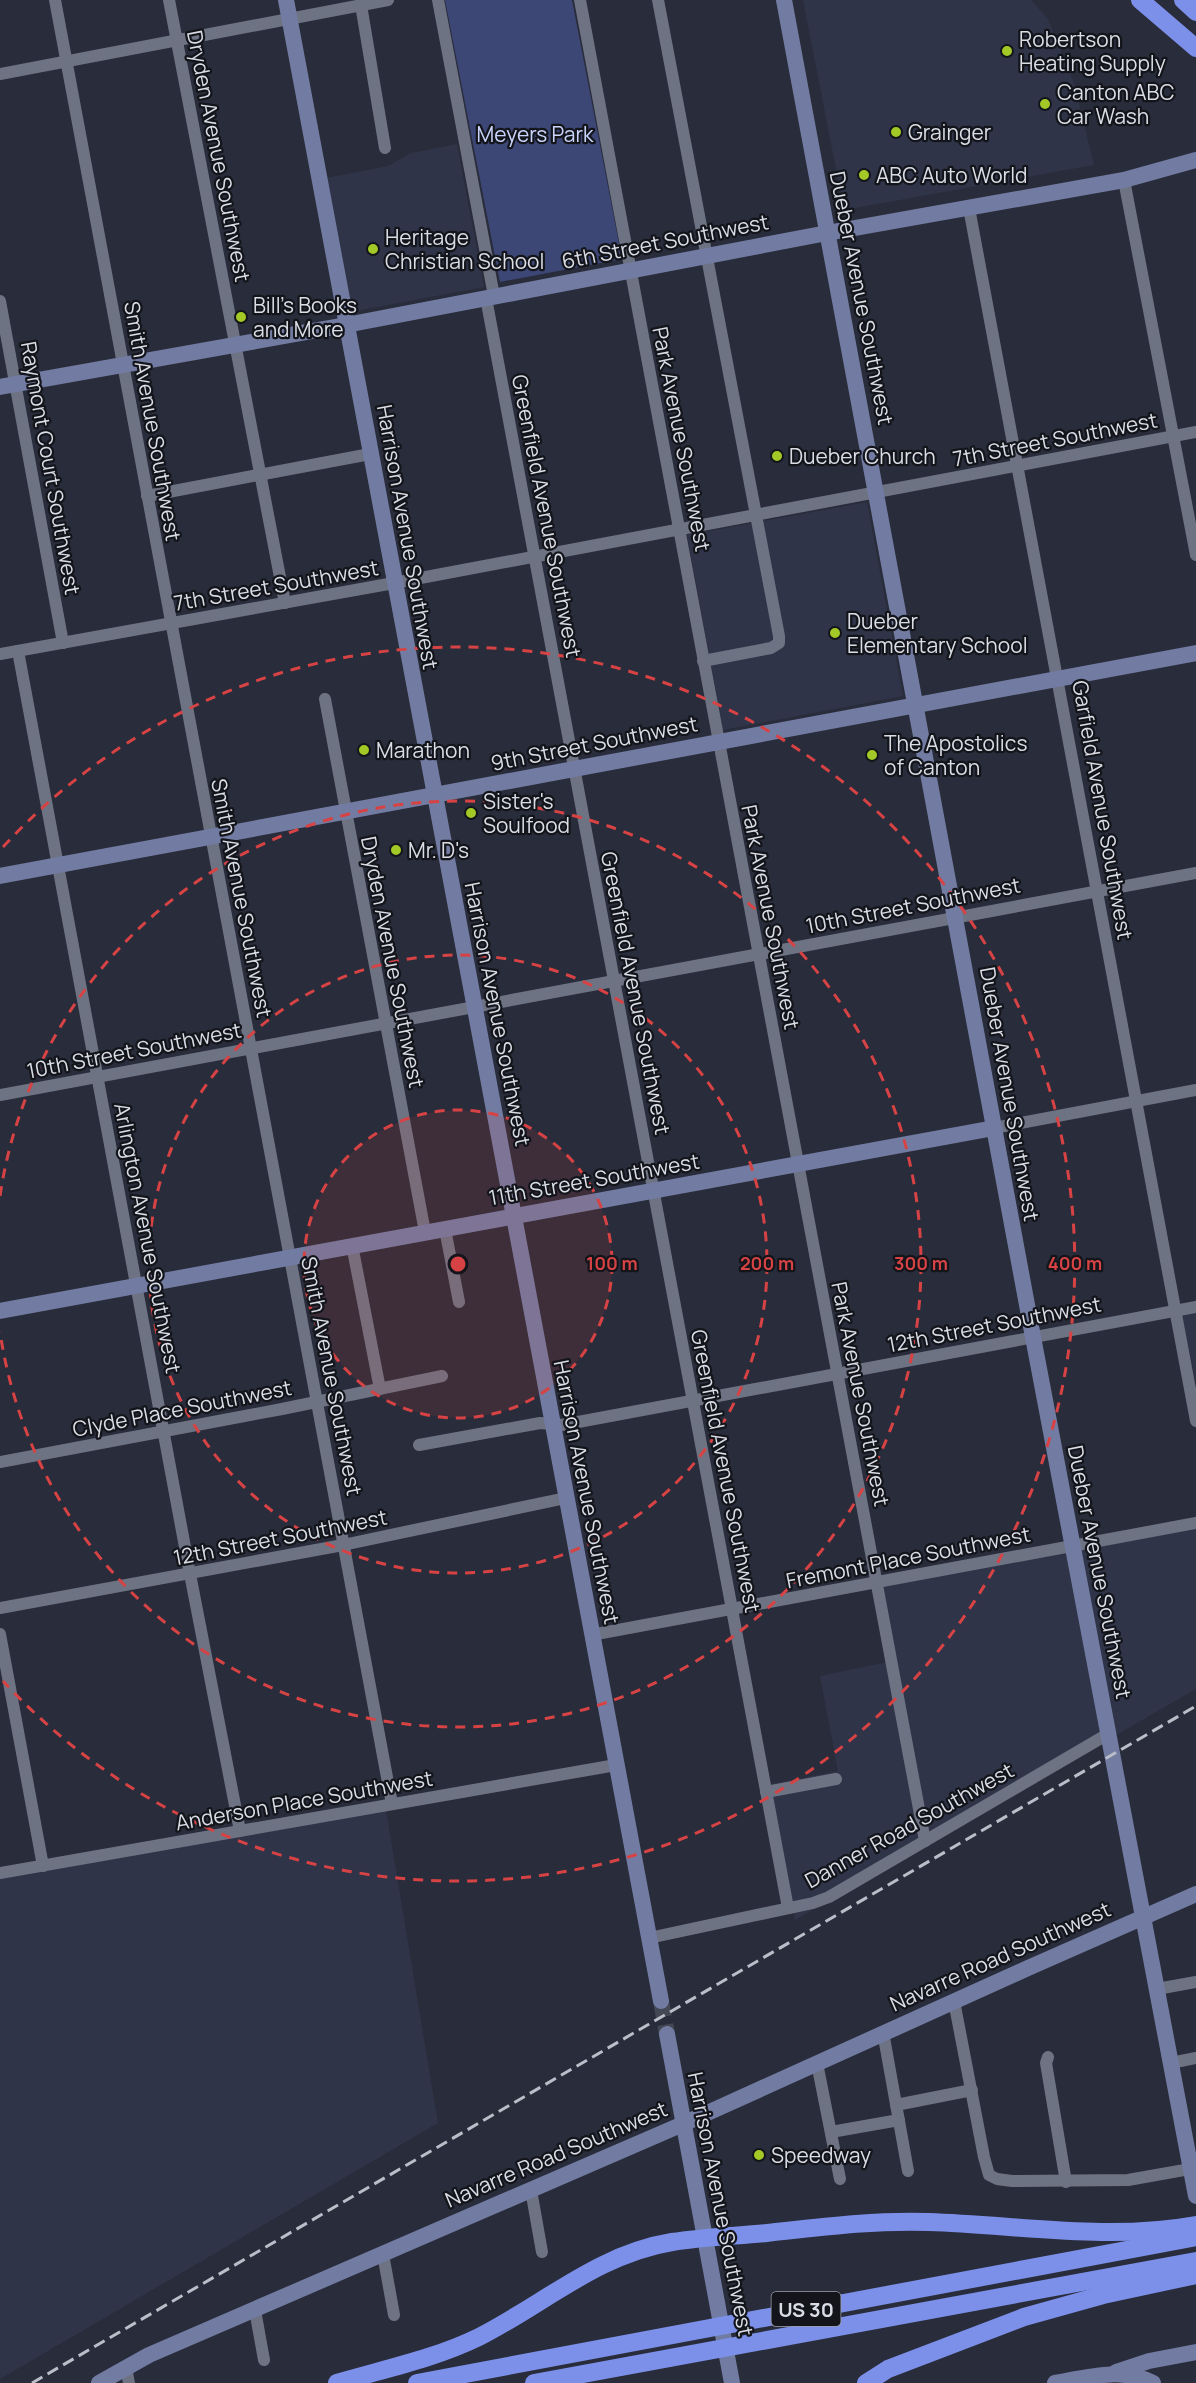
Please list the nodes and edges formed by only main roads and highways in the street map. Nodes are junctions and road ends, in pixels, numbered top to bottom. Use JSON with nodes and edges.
{"nodes":[{"id":1,"x":1140,"y":0,"type":"edge"},
{"id":2,"x":1183,"y":0,"type":"edge"},
{"id":3,"x":1196,"y":12,"type":"edge"},
{"id":4,"x":1196,"y":48,"type":"edge"},
{"id":5,"x":1196,"y":2225,"type":"edge"},
{"id":6,"x":1196,"y":2237,"type":"edge"},
{"id":7,"x":1196,"y":2261,"type":"edge"},
{"id":8,"x":1196,"y":2275,"type":"edge"},
{"id":9,"x":888,"y":2369,"type":"junction"},
{"id":10,"x":337,"y":2383,"type":"edge"},
{"id":11,"x":417,"y":2383,"type":"edge"},
{"id":12,"x":534,"y":2383,"type":"edge"},
{"id":13,"x":848,"y":2383,"type":"edge"},
{"id":14,"x":866,"y":2383,"type":"edge"}],
"edges":[{"from":1,"to":4,"type":"highway"},
{"from":2,"to":3,"type":"highway"},
{"from":5,"to":10,"type":"highway"},
{"from":6,"to":11,"type":"highway","number":"US 30"},
{"from":7,"to":12,"type":"highway","number":"US 30"},
{"from":8,"to":9,"type":"highway"},
{"from":9,"to":13,"type":"highway"},
{"from":9,"to":14,"type":"highway"}]}
